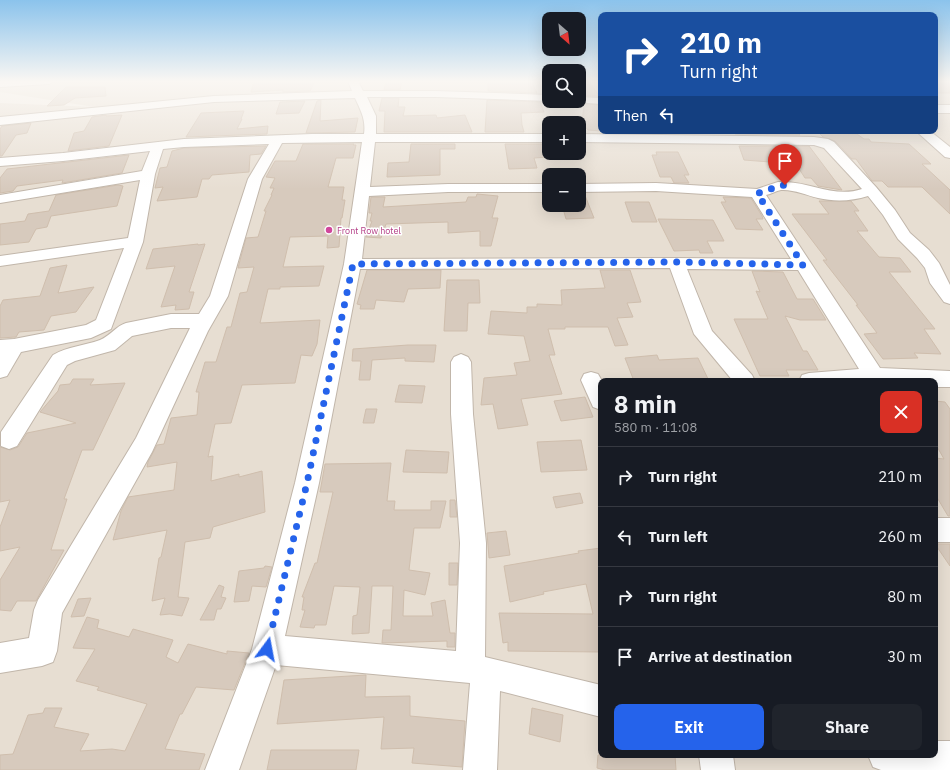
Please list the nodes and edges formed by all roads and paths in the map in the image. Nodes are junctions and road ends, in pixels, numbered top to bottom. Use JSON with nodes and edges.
{"nodes":[{"id":1,"x":40,"y":117,"type":"edge"},
{"id":2,"x":370,"y":117,"type":"edge"},
{"id":3,"x":0,"y":121,"type":"edge"},
{"id":4,"x":926,"y":134,"type":"edge"},
{"id":5,"x":614,"y":135,"type":"edge"},
{"id":6,"x":586,"y":137,"type":"edge"},
{"id":7,"x":542,"y":138,"type":"edge"},
{"id":8,"x":278,"y":139,"type":"junction"},
{"id":9,"x":369,"y":139,"type":"junction"},
{"id":10,"x":158,"y":146,"type":"junction"},
{"id":11,"x":950,"y":154,"type":"edge"},
{"id":12,"x":0,"y":162,"type":"edge"},
{"id":13,"x":148,"y":174,"type":"junction"},
{"id":14,"x":542,"y":188,"type":"edge"},
{"id":15,"x":586,"y":188,"type":"edge"},
{"id":16,"x":871,"y":190,"type":"junction"},
{"id":17,"x":362,"y":192,"type":"junction"},
{"id":18,"x":757,"y":193,"type":"junction"},
{"id":19,"x":0,"y":200,"type":"edge"},
{"id":20,"x":135,"y":242,"type":"junction"},
{"id":21,"x":0,"y":261,"type":"edge"},
{"id":22,"x":676,"y":262,"type":"junction"},
{"id":23,"x":353,"y":264,"type":"junction"},
{"id":24,"x":803,"y":265,"type":"junction"},
{"id":25,"x":950,"y":298,"type":"edge"},
{"id":26,"x":204,"y":321,"type":"junction"},
{"id":27,"x":7,"y":347,"type":"edge"},
{"id":28,"x":461,"y":362,"type":"dead end"},
{"id":29,"x":0,"y":370,"type":"edge"},
{"id":30,"x":874,"y":376,"type":"junction"},
{"id":31,"x":741,"y":378,"type":"edge"},
{"id":32,"x":848,"y":378,"type":"edge"},
{"id":33,"x":903,"y":378,"type":"edge"},
{"id":34,"x":938,"y":379,"type":"edge"},
{"id":35,"x":950,"y":379,"type":"edge"},
{"id":36,"x":591,"y":380,"type":"dead end"},
{"id":37,"x":598,"y":395,"type":"edge"},
{"id":38,"x":8,"y":439,"type":"dead end"},
{"id":39,"x":938,"y":530,"type":"edge"},
{"id":40,"x":950,"y":530,"type":"edge"},
{"id":41,"x":267,"y":649,"type":"junction"},
{"id":42,"x":0,"y":658,"type":"edge"},
{"id":43,"x":478,"y":671,"type":"junction"},
{"id":44,"x":598,"y":700,"type":"edge"},
{"id":45,"x":716,"y":758,"type":"edge"},
{"id":46,"x":950,"y":758,"type":"edge"},
{"id":47,"x":899,"y":759,"type":"edge"},
{"id":48,"x":222,"y":770,"type":"edge"},
{"id":49,"x":480,"y":770,"type":"edge"},
{"id":50,"x":718,"y":770,"type":"edge"}],
"edges":[{"from":1,"to":3,"type":"street"},
{"from":2,"to":9,"type":"street"},
{"from":4,"to":11,"type":"street"},
{"from":5,"to":6,"type":"street"},
{"from":5,"to":16,"type":"street"},
{"from":7,"to":9,"type":"street"},
{"from":8,"to":9,"type":"street"},
{"from":8,"to":10,"type":"street"},
{"from":8,"to":26,"type":"street"},
{"from":9,"to":17,"type":"street"},
{"from":10,"to":12,"type":"street"},
{"from":10,"to":13,"type":"street"},
{"from":13,"to":19,"type":"street"},
{"from":13,"to":20,"type":"street"},
{"from":14,"to":17,"type":"street"},
{"from":15,"to":18,"type":"street"},
{"from":16,"to":18,"type":"street"},
{"from":16,"to":25,"type":"street"},
{"from":17,"to":23,"type":"street"},
{"from":18,"to":24,"type":"street"},
{"from":20,"to":21,"type":"street"},
{"from":20,"to":27,"type":"street"},
{"from":22,"to":23,"type":"street"},
{"from":22,"to":24,"type":"street"},
{"from":22,"to":31,"type":"street"},
{"from":23,"to":41,"type":"street"},
{"from":24,"to":30,"type":"street"},
{"from":26,"to":38,"type":"street"},
{"from":26,"to":42,"type":"street"},
{"from":27,"to":29,"type":"street"},
{"from":28,"to":43,"type":"street"},
{"from":30,"to":32,"type":"street"},
{"from":30,"to":33,"type":"street"},
{"from":34,"to":35,"type":"street"},
{"from":36,"to":37,"type":"street"},
{"from":39,"to":40,"type":"street"},
{"from":41,"to":43,"type":"street"},
{"from":41,"to":48,"type":"street"},
{"from":43,"to":44,"type":"street"},
{"from":43,"to":49,"type":"street"},
{"from":45,"to":50,"type":"street"},
{"from":46,"to":47,"type":"street"}]}
